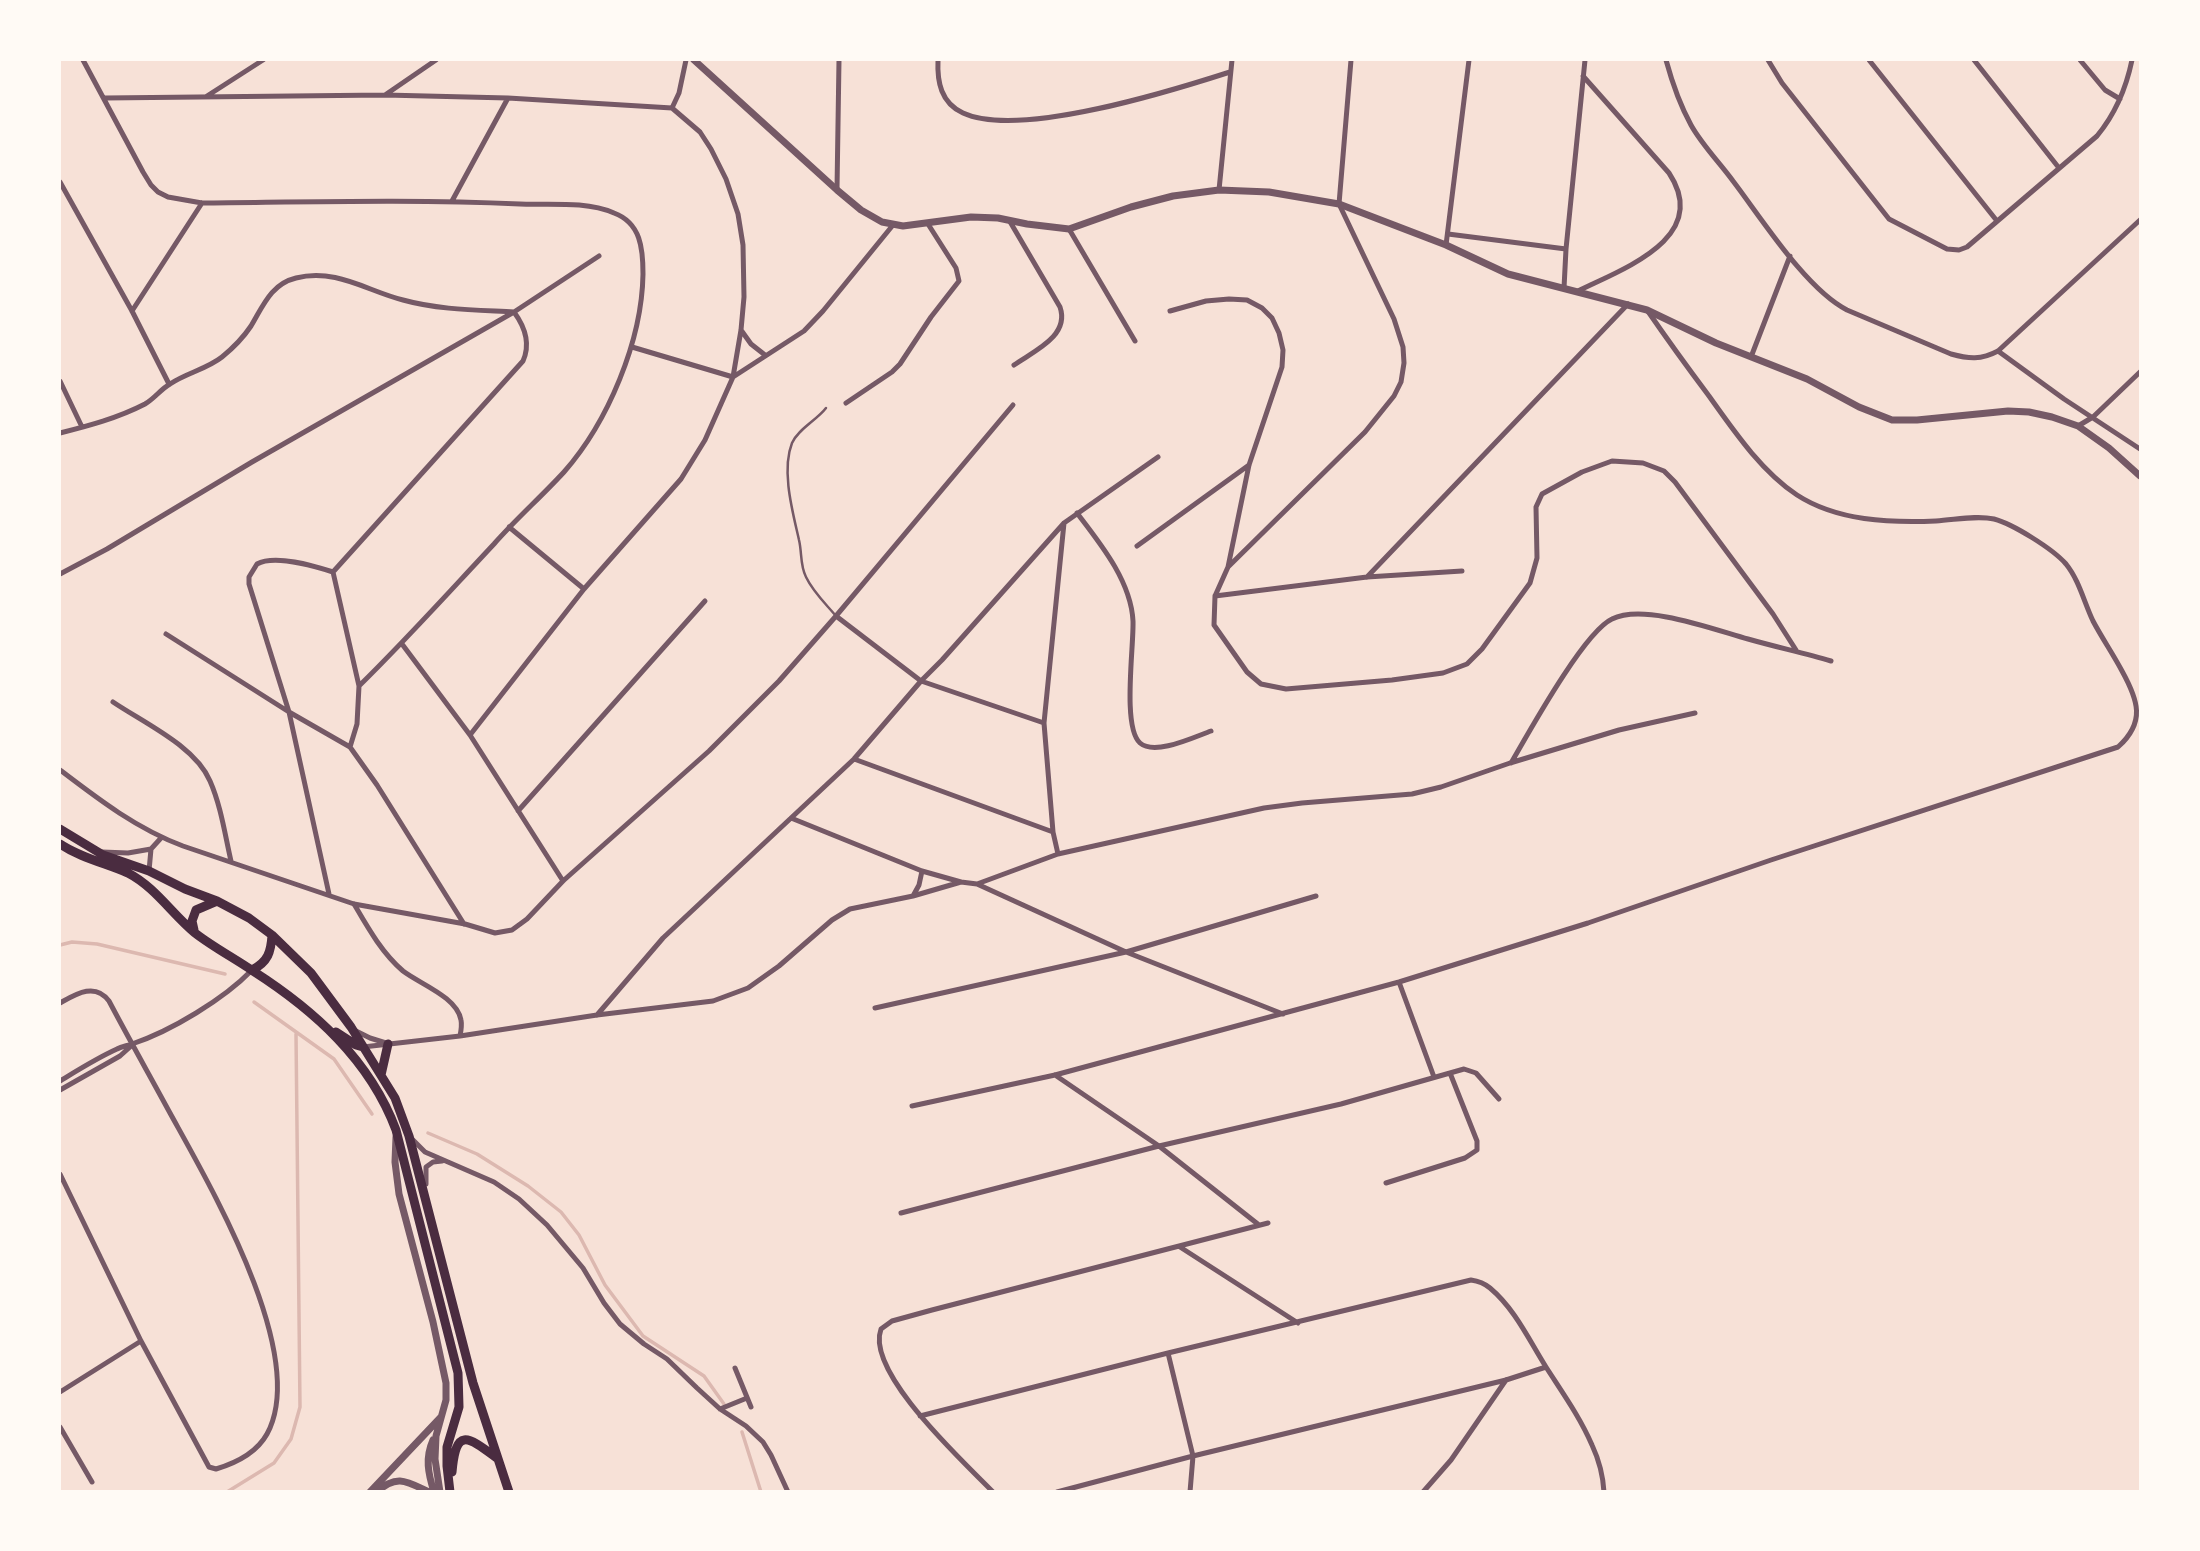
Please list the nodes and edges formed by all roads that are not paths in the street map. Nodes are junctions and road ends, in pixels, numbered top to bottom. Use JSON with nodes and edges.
{"nodes":[{"id":1,"x":83,"y":60,"type":"edge"},
{"id":2,"x":263,"y":60,"type":"edge"},
{"id":3,"x":436,"y":60,"type":"edge"},
{"id":4,"x":686,"y":60,"type":"edge"},
{"id":5,"x":694,"y":60,"type":"edge"},
{"id":6,"x":839,"y":60,"type":"edge"},
{"id":7,"x":938,"y":60,"type":"edge"},
{"id":8,"x":1231,"y":60,"type":"edge"},
{"id":9,"x":1351,"y":60,"type":"edge"},
{"id":10,"x":1469,"y":60,"type":"edge"},
{"id":11,"x":1585,"y":60,"type":"edge"},
{"id":12,"x":1666,"y":60,"type":"edge"},
{"id":13,"x":1768,"y":60,"type":"edge"},
{"id":14,"x":1868,"y":60,"type":"edge"},
{"id":15,"x":1974,"y":60,"type":"edge"},
{"id":16,"x":2080,"y":60,"type":"edge"},
{"id":17,"x":2132,"y":60,"type":"edge"},
{"id":18,"x":1230,"y":72,"type":"junction"},
{"id":19,"x":1583,"y":76,"type":"junction"},
{"id":20,"x":385,"y":95,"type":"junction"},
{"id":21,"x":207,"y":96,"type":"junction"},
{"id":22,"x":105,"y":98,"type":"junction"},
{"id":23,"x":508,"y":98,"type":"junction"},
{"id":24,"x":2120,"y":99,"type":"junction"},
{"id":25,"x":672,"y":108,"type":"junction"},
{"id":26,"x":2059,"y":168,"type":"junction"},
{"id":27,"x":60,"y":182,"type":"edge"},
{"id":28,"x":836,"y":190,"type":"junction"},
{"id":29,"x":1219,"y":190,"type":"junction"},
{"id":30,"x":452,"y":201,"type":"junction"},
{"id":31,"x":202,"y":203,"type":"junction"},
{"id":32,"x":1339,"y":204,"type":"junction"},
{"id":33,"x":1009,"y":220,"type":"junction"},
{"id":34,"x":2140,"y":220,"type":"edge"},
{"id":35,"x":1997,"y":222,"type":"junction"},
{"id":36,"x":929,"y":224,"type":"junction"},
{"id":37,"x":893,"y":225,"type":"junction"},
{"id":38,"x":1069,"y":229,"type":"junction"},
{"id":39,"x":1448,"y":234,"type":"junction"},
{"id":40,"x":1446,"y":245,"type":"junction"},
{"id":41,"x":1566,"y":249,"type":"junction"},
{"id":42,"x":599,"y":256,"type":"dead end"},
{"id":43,"x":1790,"y":256,"type":"junction"},
{"id":44,"x":1564,"y":288,"type":"junction"},
{"id":45,"x":1578,"y":291,"type":"junction"},
{"id":46,"x":1629,"y":304,"type":"junction"},
{"id":47,"x":1647,"y":310,"type":"junction"},
{"id":48,"x":132,"y":311,"type":"junction"},
{"id":49,"x":1170,"y":311,"type":"dead end"},
{"id":50,"x":514,"y":312,"type":"junction"},
{"id":51,"x":741,"y":330,"type":"junction"},
{"id":52,"x":1135,"y":341,"type":"dead end"},
{"id":53,"x":632,"y":347,"type":"junction"},
{"id":54,"x":1998,"y":351,"type":"junction"},
{"id":55,"x":765,"y":355,"type":"junction"},
{"id":56,"x":1751,"y":357,"type":"junction"},
{"id":57,"x":1014,"y":365,"type":"dead end"},
{"id":58,"x":2140,"y":372,"type":"edge"},
{"id":59,"x":733,"y":377,"type":"junction"},
{"id":60,"x":60,"y":381,"type":"edge"},
{"id":61,"x":169,"y":384,"type":"junction"},
{"id":62,"x":846,"y":403,"type":"dead end"},
{"id":63,"x":1013,"y":405,"type":"dead end"},
{"id":64,"x":826,"y":408,"type":"dead end"},
{"id":65,"x":2093,"y":417,"type":"junction"},
{"id":66,"x":2078,"y":426,"type":"junction"},
{"id":67,"x":82,"y":427,"type":"junction"},
{"id":68,"x":60,"y":433,"type":"edge"},
{"id":69,"x":2140,"y":449,"type":"edge"},
{"id":70,"x":1158,"y":457,"type":"dead end"},
{"id":71,"x":1250,"y":465,"type":"junction"},
{"id":72,"x":2140,"y":476,"type":"edge"},
{"id":73,"x":1076,"y":513,"type":"junction"},
{"id":74,"x":1064,"y":523,"type":"junction"},
{"id":75,"x":509,"y":527,"type":"junction"},
{"id":76,"x":1137,"y":546,"type":"dead end"},
{"id":77,"x":1228,"y":567,"type":"junction"},
{"id":78,"x":1462,"y":571,"type":"dead end"},
{"id":79,"x":332,"y":572,"type":"junction"},
{"id":80,"x":60,"y":574,"type":"edge"},
{"id":81,"x":1367,"y":577,"type":"junction"},
{"id":82,"x":584,"y":589,"type":"junction"},
{"id":83,"x":1215,"y":596,"type":"junction"},
{"id":84,"x":705,"y":601,"type":"dead end"},
{"id":85,"x":836,"y":616,"type":"junction"},
{"id":86,"x":166,"y":634,"type":"dead end"},
{"id":87,"x":402,"y":644,"type":"junction"},
{"id":88,"x":1796,"y":650,"type":"junction"},
{"id":89,"x":1831,"y":661,"type":"dead end"},
{"id":90,"x":921,"y":681,"type":"junction"},
{"id":91,"x":359,"y":686,"type":"junction"},
{"id":92,"x":113,"y":702,"type":"dead end"},
{"id":93,"x":289,"y":712,"type":"junction"},
{"id":94,"x":1695,"y":713,"type":"dead end"},
{"id":95,"x":1044,"y":723,"type":"junction"},
{"id":96,"x":1212,"y":731,"type":"dead end"},
{"id":97,"x":470,"y":735,"type":"junction"},
{"id":98,"x":350,"y":747,"type":"junction"},
{"id":99,"x":855,"y":759,"type":"junction"},
{"id":100,"x":1510,"y":763,"type":"junction"},
{"id":101,"x":60,"y":770,"type":"edge"},
{"id":102,"x":518,"y":811,"type":"junction"},
{"id":103,"x":791,"y":818,"type":"junction"},
{"id":104,"x":60,"y":829,"type":"edge"},
{"id":105,"x":1053,"y":832,"type":"junction"},
{"id":106,"x":160,"y":838,"type":"junction"},
{"id":107,"x":60,"y":845,"type":"edge"},
{"id":108,"x":151,"y":849,"type":"junction"},
{"id":109,"x":94,"y":851,"type":"junction"},
{"id":110,"x":1058,"y":854,"type":"junction"},
{"id":111,"x":231,"y":862,"type":"junction"},
{"id":112,"x":149,"y":871,"type":"junction"},
{"id":113,"x":922,"y":871,"type":"junction"},
{"id":114,"x":563,"y":881,"type":"junction"},
{"id":115,"x":961,"y":883,"type":"junction"},
{"id":116,"x":976,"y":884,"type":"junction"},
{"id":117,"x":329,"y":894,"type":"junction"},
{"id":118,"x":913,"y":896,"type":"junction"},
{"id":119,"x":1316,"y":896,"type":"dead end"},
{"id":120,"x":217,"y":901,"type":"junction"},
{"id":121,"x":354,"y":904,"type":"junction"},
{"id":122,"x":465,"y":924,"type":"junction"},
{"id":123,"x":195,"y":933,"type":"junction"},
{"id":124,"x":272,"y":935,"type":"junction"},
{"id":125,"x":1126,"y":952,"type":"junction"},
{"id":126,"x":252,"y":970,"type":"junction"},
{"id":127,"x":1399,"y":982,"type":"junction"},
{"id":128,"x":60,"y":1003,"type":"edge"},
{"id":129,"x":875,"y":1008,"type":"dead end"},
{"id":130,"x":597,"y":1015,"type":"junction"},
{"id":131,"x":1283,"y":1015,"type":"junction"},
{"id":132,"x":324,"y":1023,"type":"junction"},
{"id":133,"x":351,"y":1027,"type":"junction"},
{"id":134,"x":460,"y":1036,"type":"junction"},
{"id":135,"x":132,"y":1044,"type":"junction"},
{"id":136,"x":390,"y":1044,"type":"junction"},
{"id":137,"x":363,"y":1048,"type":"junction"},
{"id":138,"x":1450,"y":1073,"type":"junction"},
{"id":139,"x":381,"y":1075,"type":"junction"},
{"id":140,"x":1055,"y":1075,"type":"junction"},
{"id":141,"x":1434,"y":1077,"type":"junction"},
{"id":142,"x":60,"y":1081,"type":"edge"},
{"id":143,"x":60,"y":1090,"type":"edge"},
{"id":144,"x":1499,"y":1099,"type":"dead end"},
{"id":145,"x":912,"y":1106,"type":"dead end"},
{"id":146,"x":396,"y":1129,"type":"junction"},
{"id":147,"x":409,"y":1136,"type":"junction"},
{"id":148,"x":1159,"y":1146,"type":"junction"},
{"id":149,"x":445,"y":1161,"type":"junction"},
{"id":150,"x":60,"y":1174,"type":"edge"},
{"id":151,"x":1386,"y":1183,"type":"dead end"},
{"id":152,"x":901,"y":1213,"type":"dead end"},
{"id":153,"x":1268,"y":1223,"type":"dead end"},
{"id":154,"x":1259,"y":1225,"type":"junction"},
{"id":155,"x":435,"y":1231,"type":"junction"},
{"id":156,"x":1180,"y":1247,"type":"junction"},
{"id":157,"x":1298,"y":1323,"type":"junction"},
{"id":158,"x":141,"y":1341,"type":"junction"},
{"id":159,"x":1168,"y":1353,"type":"junction"},
{"id":160,"x":1546,"y":1367,"type":"junction"},
{"id":161,"x":735,"y":1368,"type":"dead end"},
{"id":162,"x":1506,"y":1380,"type":"junction"},
{"id":163,"x":60,"y":1392,"type":"edge"},
{"id":164,"x":747,"y":1398,"type":"junction"},
{"id":165,"x":751,"y":1407,"type":"dead end"},
{"id":166,"x":720,"y":1409,"type":"junction"},
{"id":167,"x":441,"y":1416,"type":"junction"},
{"id":168,"x":920,"y":1416,"type":"junction"},
{"id":169,"x":60,"y":1427,"type":"edge"},
{"id":170,"x":436,"y":1436,"type":"junction"},
{"id":171,"x":1193,"y":1456,"type":"junction"},
{"id":172,"x":499,"y":1459,"type":"junction"},
{"id":173,"x":92,"y":1482,"type":"dead end"},
{"id":174,"x":370,"y":1492,"type":"edge"},
{"id":175,"x":377,"y":1492,"type":"edge"},
{"id":176,"x":432,"y":1492,"type":"edge"},
{"id":177,"x":440,"y":1492,"type":"edge"},
{"id":178,"x":451,"y":1492,"type":"edge"},
{"id":179,"x":509,"y":1492,"type":"edge"},
{"id":180,"x":788,"y":1492,"type":"edge"},
{"id":181,"x":993,"y":1492,"type":"edge"},
{"id":182,"x":1057,"y":1492,"type":"edge"},
{"id":183,"x":1190,"y":1492,"type":"edge"},
{"id":184,"x":1423,"y":1492,"type":"edge"},
{"id":185,"x":1604,"y":1492,"type":"edge"}],
"edges":[{"from":1,"to":22,"type":"street"},
{"from":2,"to":21,"type":"street"},
{"from":3,"to":20,"type":"street"},
{"from":4,"to":25,"type":"street"},
{"from":5,"to":28,"type":"street"},
{"from":6,"to":28,"type":"street"},
{"from":7,"to":18,"type":"street"},
{"from":8,"to":18,"type":"street"},
{"from":9,"to":32,"type":"street"},
{"from":10,"to":39,"type":"street"},
{"from":11,"to":19,"type":"street"},
{"from":12,"to":43,"type":"street"},
{"from":13,"to":35,"type":"street"},
{"from":14,"to":35,"type":"street"},
{"from":15,"to":26,"type":"street"},
{"from":16,"to":24,"type":"street"},
{"from":17,"to":24,"type":"street"},
{"from":18,"to":29,"type":"street"},
{"from":19,"to":41,"type":"street"},
{"from":19,"to":45,"type":"street"},
{"from":20,"to":21,"type":"street"},
{"from":20,"to":23,"type":"street"},
{"from":21,"to":22,"type":"street"},
{"from":22,"to":31,"type":"street"},
{"from":23,"to":25,"type":"street"},
{"from":23,"to":30,"type":"street"},
{"from":24,"to":26,"type":"street"},
{"from":25,"to":51,"type":"street"},
{"from":26,"to":35,"type":"street"},
{"from":27,"to":48,"type":"street"},
{"from":28,"to":37,"type":"street"},
{"from":29,"to":32,"type":"street"},
{"from":29,"to":38,"type":"street"},
{"from":30,"to":31,"type":"street"},
{"from":30,"to":53,"type":"street"},
{"from":31,"to":48,"type":"street"},
{"from":32,"to":40,"type":"street"},
{"from":32,"to":77,"type":"street"},
{"from":33,"to":36,"type":"street"},
{"from":33,"to":38,"type":"street"},
{"from":33,"to":57,"type":"street"},
{"from":34,"to":54,"type":"street"},
{"from":36,"to":37,"type":"street"},
{"from":36,"to":62,"type":"street"},
{"from":37,"to":55,"type":"street"},
{"from":38,"to":52,"type":"street"},
{"from":39,"to":40,"type":"street"},
{"from":39,"to":41,"type":"street"},
{"from":40,"to":44,"type":"street"},
{"from":41,"to":44,"type":"street"},
{"from":42,"to":50,"type":"street"},
{"from":43,"to":54,"type":"street"},
{"from":43,"to":56,"type":"street"},
{"from":44,"to":45,"type":"street"},
{"from":45,"to":46,"type":"street"},
{"from":46,"to":47,"type":"street"},
{"from":46,"to":81,"type":"street"},
{"from":47,"to":56,"type":"street"},
{"from":47,"to":127,"type":"street"},
{"from":48,"to":61,"type":"street"},
{"from":49,"to":71,"type":"street"},
{"from":50,"to":61,"type":"street"},
{"from":50,"to":79,"type":"street"},
{"from":50,"to":80,"type":"street"},
{"from":51,"to":55,"type":"street"},
{"from":51,"to":59,"type":"street"},
{"from":53,"to":59,"type":"street"},
{"from":53,"to":75,"type":"street"},
{"from":54,"to":65,"type":"street"},
{"from":55,"to":59,"type":"street"},
{"from":56,"to":66,"type":"street"},
{"from":58,"to":65,"type":"street"},
{"from":59,"to":82,"type":"street"},
{"from":60,"to":67,"type":"street"},
{"from":61,"to":67,"type":"street"},
{"from":63,"to":85,"type":"street"},
{"from":64,"to":85,"type":"lane"},
{"from":65,"to":66,"type":"street"},
{"from":65,"to":69,"type":"street"},
{"from":66,"to":72,"type":"street"},
{"from":67,"to":68,"type":"street"},
{"from":70,"to":73,"type":"street"},
{"from":71,"to":76,"type":"street"},
{"from":71,"to":77,"type":"street"},
{"from":73,"to":74,"type":"street"},
{"from":73,"to":96,"type":"street"},
{"from":74,"to":90,"type":"street"},
{"from":74,"to":95,"type":"street"},
{"from":75,"to":82,"type":"street"},
{"from":75,"to":87,"type":"street"},
{"from":77,"to":83,"type":"street"},
{"from":78,"to":81,"type":"street"},
{"from":79,"to":91,"type":"street"},
{"from":79,"to":93,"type":"street"},
{"from":81,"to":83,"type":"street"},
{"from":82,"to":97,"type":"street"},
{"from":83,"to":88,"type":"street"},
{"from":84,"to":102,"type":"street"},
{"from":85,"to":90,"type":"street"},
{"from":85,"to":114,"type":"street"},
{"from":86,"to":93,"type":"street"},
{"from":87,"to":91,"type":"street"},
{"from":87,"to":97,"type":"street"},
{"from":88,"to":89,"type":"street"},
{"from":88,"to":100,"type":"street"},
{"from":90,"to":95,"type":"street"},
{"from":90,"to":99,"type":"street"},
{"from":91,"to":98,"type":"street"},
{"from":92,"to":111,"type":"street"},
{"from":93,"to":98,"type":"street"},
{"from":93,"to":117,"type":"street"},
{"from":94,"to":100,"type":"street"},
{"from":95,"to":105,"type":"street"},
{"from":97,"to":102,"type":"street"},
{"from":98,"to":122,"type":"street"},
{"from":99,"to":103,"type":"street"},
{"from":99,"to":105,"type":"street"},
{"from":100,"to":110,"type":"street"},
{"from":101,"to":106,"type":"street"},
{"from":102,"to":114,"type":"street"},
{"from":103,"to":113,"type":"street"},
{"from":103,"to":130,"type":"street"},
{"from":104,"to":109,"type":"highway"},
{"from":105,"to":110,"type":"street"},
{"from":106,"to":108,"type":"street"},
{"from":106,"to":111,"type":"street"},
{"from":107,"to":123,"type":"highway"},
{"from":108,"to":109,"type":"street"},
{"from":108,"to":112,"type":"street"},
{"from":109,"to":112,"type":"highway"},
{"from":110,"to":116,"type":"street"},
{"from":111,"to":117,"type":"street"},
{"from":112,"to":120,"type":"highway"},
{"from":113,"to":115,"type":"street"},
{"from":113,"to":118,"type":"street"},
{"from":114,"to":122,"type":"street"},
{"from":115,"to":116,"type":"street"},
{"from":115,"to":118,"type":"street"},
{"from":116,"to":125,"type":"street"},
{"from":117,"to":121,"type":"street"},
{"from":118,"to":130,"type":"street"},
{"from":119,"to":125,"type":"street"},
{"from":120,"to":123,"type":"highway"},
{"from":120,"to":124,"type":"highway"},
{"from":121,"to":122,"type":"street"},
{"from":121,"to":134,"type":"street"},
{"from":123,"to":126,"type":"highway"},
{"from":124,"to":126,"type":"highway"},
{"from":124,"to":133,"type":"highway"},
{"from":125,"to":129,"type":"street"},
{"from":125,"to":131,"type":"street"},
{"from":126,"to":132,"type":"highway"},
{"from":126,"to":135,"type":"street"},
{"from":127,"to":131,"type":"street"},
{"from":127,"to":141,"type":"street"},
{"from":128,"to":135,"type":"street"},
{"from":130,"to":134,"type":"street"},
{"from":131,"to":140,"type":"street"},
{"from":132,"to":137,"type":"highway"},
{"from":132,"to":146,"type":"highway"},
{"from":133,"to":136,"type":"street"},
{"from":133,"to":137,"type":"highway"},
{"from":134,"to":136,"type":"street"},
{"from":135,"to":142,"type":"street"},
{"from":135,"to":143,"type":"street"},
{"from":135,"to":158,"type":"street"},
{"from":136,"to":137,"type":"street"},
{"from":136,"to":139,"type":"highway"},
{"from":137,"to":139,"type":"highway"},
{"from":138,"to":141,"type":"street"},
{"from":138,"to":144,"type":"street"},
{"from":138,"to":151,"type":"street"},
{"from":139,"to":147,"type":"highway"},
{"from":140,"to":145,"type":"street"},
{"from":140,"to":148,"type":"street"},
{"from":141,"to":148,"type":"street"},
{"from":146,"to":167,"type":"street"},
{"from":146,"to":178,"type":"highway"},
{"from":147,"to":149,"type":"street"},
{"from":147,"to":155,"type":"highway"},
{"from":148,"to":152,"type":"street"},
{"from":148,"to":154,"type":"street"},
{"from":149,"to":155,"type":"street"},
{"from":149,"to":166,"type":"street"},
{"from":150,"to":158,"type":"street"},
{"from":153,"to":154,"type":"street"},
{"from":154,"to":156,"type":"street"},
{"from":155,"to":172,"type":"highway"},
{"from":156,"to":157,"type":"street"},
{"from":156,"to":168,"type":"street"},
{"from":157,"to":159,"type":"street"},
{"from":157,"to":160,"type":"street"},
{"from":158,"to":163,"type":"street"},
{"from":159,"to":168,"type":"street"},
{"from":159,"to":171,"type":"street"},
{"from":160,"to":162,"type":"street"},
{"from":160,"to":185,"type":"street"},
{"from":161,"to":164,"type":"street"},
{"from":162,"to":171,"type":"street"},
{"from":162,"to":184,"type":"street"},
{"from":164,"to":165,"type":"street"},
{"from":164,"to":166,"type":"street"},
{"from":166,"to":180,"type":"street"},
{"from":167,"to":170,"type":"street"},
{"from":167,"to":174,"type":"street"},
{"from":168,"to":181,"type":"street"},
{"from":169,"to":173,"type":"street"},
{"from":170,"to":176,"type":"street"},
{"from":170,"to":177,"type":"street"},
{"from":171,"to":182,"type":"street"},
{"from":171,"to":183,"type":"street"},
{"from":172,"to":178,"type":"highway"},
{"from":172,"to":179,"type":"highway"},
{"from":175,"to":176,"type":"street"}]}
